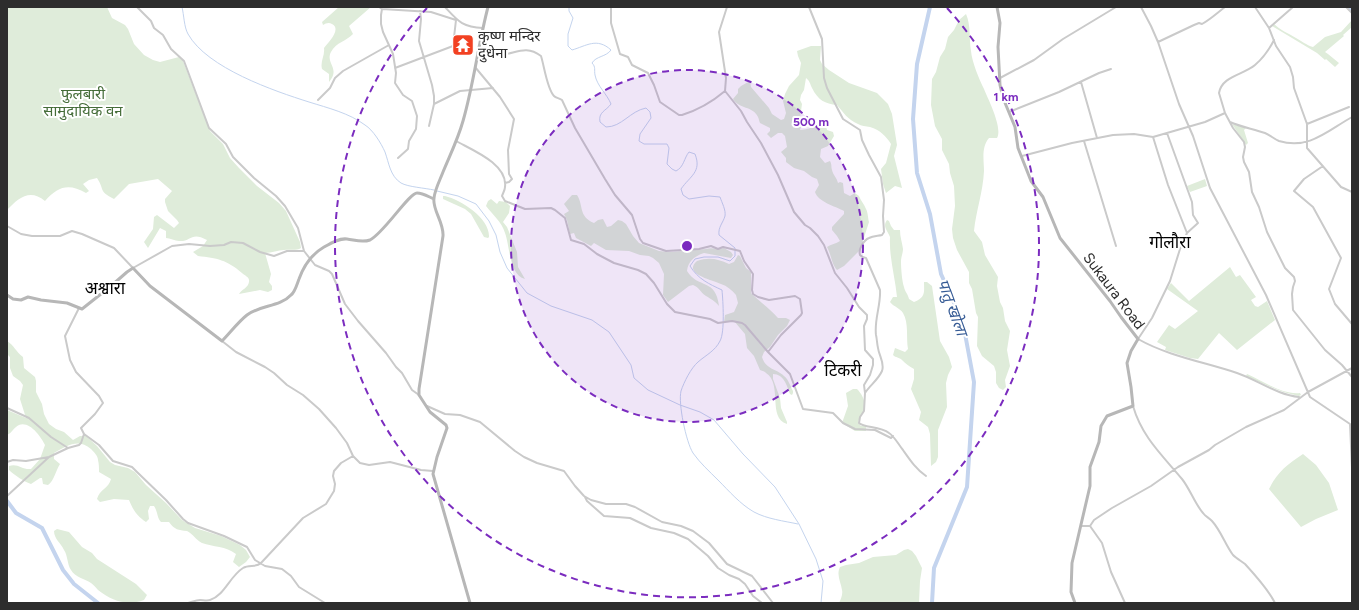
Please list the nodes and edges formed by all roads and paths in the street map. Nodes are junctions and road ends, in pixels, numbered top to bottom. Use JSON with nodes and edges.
{"nodes":[{"id":1,"x":137,"y":7,"type":"edge"},
{"id":2,"x":379,"y":7,"type":"edge"},
{"id":3,"x":445,"y":7,"type":"edge"},
{"id":4,"x":488,"y":7,"type":"edge"},
{"id":5,"x":611,"y":7,"type":"edge"},
{"id":6,"x":727,"y":7,"type":"edge"},
{"id":7,"x":809,"y":7,"type":"edge"},
{"id":8,"x":842,"y":7,"type":"edge"},
{"id":9,"x":845,"y":7,"type":"edge"},
{"id":10,"x":997,"y":7,"type":"edge"},
{"id":11,"x":1116,"y":7,"type":"edge"},
{"id":12,"x":1141,"y":7,"type":"edge"},
{"id":13,"x":1225,"y":7,"type":"edge"},
{"id":14,"x":1255,"y":7,"type":"edge"},
{"id":15,"x":1293,"y":7,"type":"edge"},
{"id":16,"x":1346,"y":7,"type":"edge"},
{"id":17,"x":382,"y":9,"type":"junction"},
{"id":18,"x":420,"y":11,"type":"junction"},
{"id":19,"x":1352,"y":13,"type":"edge"},
{"id":20,"x":456,"y":20,"type":"junction"},
{"id":21,"x":482,"y":28,"type":"junction"},
{"id":22,"x":1269,"y":28,"type":"junction"},
{"id":23,"x":1274,"y":40,"type":"junction"},
{"id":24,"x":1158,"y":42,"type":"junction"},
{"id":25,"x":389,"y":45,"type":"junction"},
{"id":26,"x":477,"y":54,"type":"junction"},
{"id":27,"x":424,"y":58,"type":"junction"},
{"id":28,"x":474,"y":67,"type":"junction"},
{"id":29,"x":395,"y":68,"type":"junction"},
{"id":30,"x":1111,"y":69,"type":"dead end"},
{"id":31,"x":1000,"y":78,"type":"junction"},
{"id":32,"x":1081,"y":82,"type":"junction"},
{"id":33,"x":494,"y":88,"type":"junction"},
{"id":34,"x":470,"y":89,"type":"junction"},
{"id":35,"x":725,"y":91,"type":"junction"},
{"id":36,"x":318,"y":100,"type":"dead end"},
{"id":37,"x":434,"y":104,"type":"junction"},
{"id":38,"x":1348,"y":107,"type":"dead end"},
{"id":39,"x":1008,"y":112,"type":"junction"},
{"id":40,"x":1225,"y":113,"type":"junction"},
{"id":41,"x":1352,"y":117,"type":"edge"},
{"id":42,"x":1229,"y":122,"type":"junction"},
{"id":43,"x":1306,"y":124,"type":"junction"},
{"id":44,"x":429,"y":126,"type":"dead end"},
{"id":45,"x":1189,"y":126,"type":"junction"},
{"id":46,"x":1167,"y":133,"type":"junction"},
{"id":47,"x":1153,"y":137,"type":"junction"},
{"id":48,"x":1097,"y":138,"type":"junction"},
{"id":49,"x":456,"y":141,"type":"junction"},
{"id":50,"x":1084,"y":141,"type":"junction"},
{"id":51,"x":1307,"y":143,"type":"junction"},
{"id":52,"x":1022,"y":156,"type":"junction"},
{"id":53,"x":398,"y":158,"type":"dead end"},
{"id":54,"x":1323,"y":166,"type":"junction"},
{"id":55,"x":505,"y":183,"type":"junction"},
{"id":56,"x":1352,"y":192,"type":"edge"},
{"id":57,"x":434,"y":198,"type":"junction"},
{"id":58,"x":7,"y":226,"type":"edge"},
{"id":59,"x":1187,"y":233,"type":"junction"},
{"id":60,"x":1116,"y":246,"type":"dead end"},
{"id":61,"x":304,"y":251,"type":"junction"},
{"id":62,"x":310,"y":258,"type":"junction"},
{"id":63,"x":133,"y":268,"type":"junction"},
{"id":64,"x":7,"y":295,"type":"edge"},
{"id":65,"x":79,"y":308,"type":"junction"},
{"id":66,"x":1352,"y":324,"type":"edge"},
{"id":67,"x":1138,"y":339,"type":"junction"},
{"id":68,"x":222,"y":341,"type":"junction"},
{"id":69,"x":768,"y":352,"type":"junction"},
{"id":70,"x":1352,"y":368,"type":"edge"},
{"id":71,"x":1347,"y":370,"type":"junction"},
{"id":72,"x":1352,"y":377,"type":"edge"},
{"id":73,"x":1308,"y":392,"type":"junction"},
{"id":74,"x":865,"y":393,"type":"junction"},
{"id":75,"x":419,"y":395,"type":"junction"},
{"id":76,"x":1299,"y":397,"type":"junction"},
{"id":77,"x":425,"y":404,"type":"junction"},
{"id":78,"x":1133,"y":406,"type":"junction"},
{"id":79,"x":7,"y":408,"type":"edge"},
{"id":80,"x":1351,"y":425,"type":"edge"},
{"id":81,"x":84,"y":434,"type":"junction"},
{"id":82,"x":893,"y":436,"type":"junction"},
{"id":83,"x":68,"y":448,"type":"junction"},
{"id":84,"x":353,"y":456,"type":"junction"},
{"id":85,"x":49,"y":457,"type":"junction"},
{"id":86,"x":7,"y":462,"type":"edge"},
{"id":87,"x":1352,"y":468,"type":"edge"},
{"id":88,"x":1174,"y":470,"type":"junction"},
{"id":89,"x":433,"y":471,"type":"junction"},
{"id":90,"x":926,"y":476,"type":"dead end"},
{"id":91,"x":7,"y":496,"type":"edge"},
{"id":92,"x":584,"y":496,"type":"junction"},
{"id":93,"x":1080,"y":526,"type":"junction"},
{"id":94,"x":1090,"y":526,"type":"junction"},
{"id":95,"x":261,"y":563,"type":"junction"},
{"id":96,"x":188,"y":603,"type":"edge"},
{"id":97,"x":325,"y":603,"type":"edge"},
{"id":98,"x":470,"y":603,"type":"edge"},
{"id":99,"x":762,"y":603,"type":"edge"},
{"id":100,"x":773,"y":603,"type":"edge"},
{"id":101,"x":1075,"y":603,"type":"edge"},
{"id":102,"x":1125,"y":603,"type":"edge"},
{"id":103,"x":1275,"y":603,"type":"edge"}],
"edges":[{"from":1,"to":61,"type":"street"},
{"from":2,"to":17,"type":"street"},
{"from":3,"to":20,"type":"street"},
{"from":4,"to":21,"type":"street"},
{"from":5,"to":35,"type":"street"},
{"from":6,"to":35,"type":"street"},
{"from":7,"to":74,"type":"street"},
{"from":8,"to":9,"type":"street"},
{"from":10,"to":31,"type":"street","name":"Sukaura Road"},
{"from":11,"to":31,"type":"street"},
{"from":12,"to":24,"type":"street"},
{"from":13,"to":24,"type":"street"},
{"from":14,"to":22,"type":"street"},
{"from":15,"to":22,"type":"street"},
{"from":16,"to":19,"type":"street"},
{"from":17,"to":18,"type":"street"},
{"from":17,"to":25,"type":"street"},
{"from":18,"to":20,"type":"street"},
{"from":18,"to":27,"type":"street"},
{"from":20,"to":21,"type":"street"},
{"from":20,"to":27,"type":"street"},
{"from":21,"to":26,"type":"street"},
{"from":22,"to":23,"type":"street"},
{"from":23,"to":40,"type":"street"},
{"from":23,"to":43,"type":"street"},
{"from":24,"to":45,"type":"street"},
{"from":25,"to":29,"type":"street"},
{"from":25,"to":36,"type":"street"},
{"from":26,"to":28,"type":"street"},
{"from":26,"to":69,"type":"street"},
{"from":27,"to":29,"type":"street"},
{"from":27,"to":37,"type":"street"},
{"from":28,"to":33,"type":"street"},
{"from":28,"to":34,"type":"street"},
{"from":29,"to":53,"type":"street"},
{"from":30,"to":32,"type":"street"},
{"from":31,"to":39,"type":"street","name":"Sukaura Road"},
{"from":32,"to":39,"type":"street"},
{"from":32,"to":48,"type":"street"},
{"from":33,"to":34,"type":"street"},
{"from":33,"to":55,"type":"street"},
{"from":34,"to":37,"type":"street"},
{"from":34,"to":49,"type":"street"},
{"from":35,"to":74,"type":"street"},
{"from":37,"to":44,"type":"street"},
{"from":38,"to":43,"type":"street"},
{"from":39,"to":52,"type":"street","name":"Sukaura Road"},
{"from":40,"to":42,"type":"street"},
{"from":40,"to":45,"type":"street"},
{"from":41,"to":51,"type":"street"},
{"from":42,"to":51,"type":"street"},
{"from":42,"to":71,"type":"street"},
{"from":43,"to":51,"type":"street"},
{"from":45,"to":46,"type":"street"},
{"from":45,"to":73,"type":"street"},
{"from":46,"to":47,"type":"street"},
{"from":46,"to":59,"type":"street"},
{"from":47,"to":48,"type":"street"},
{"from":47,"to":59,"type":"street"},
{"from":48,"to":50,"type":"street"},
{"from":49,"to":55,"type":"street"},
{"from":49,"to":57,"type":"street"},
{"from":50,"to":52,"type":"street"},
{"from":50,"to":60,"type":"street"},
{"from":51,"to":54,"type":"street"},
{"from":52,"to":67,"type":"street","name":"Sukaura Road"},
{"from":54,"to":56,"type":"street"},
{"from":54,"to":66,"type":"street"},
{"from":55,"to":69,"type":"street"},
{"from":57,"to":62,"type":"street"},
{"from":57,"to":75,"type":"street"},
{"from":58,"to":63,"type":"street"},
{"from":59,"to":67,"type":"street"},
{"from":61,"to":62,"type":"street"},
{"from":61,"to":63,"type":"street"},
{"from":62,"to":68,"type":"street"},
{"from":62,"to":75,"type":"street"},
{"from":63,"to":65,"type":"street"},
{"from":63,"to":68,"type":"street"},
{"from":64,"to":65,"type":"street"},
{"from":65,"to":81,"type":"street"},
{"from":67,"to":76,"type":"street"},
{"from":67,"to":78,"type":"street","name":"Sukaura Road"},
{"from":68,"to":84,"type":"street"},
{"from":69,"to":82,"type":"street"},
{"from":70,"to":71,"type":"street"},
{"from":71,"to":72,"type":"street"},
{"from":71,"to":73,"type":"street"},
{"from":73,"to":76,"type":"street"},
{"from":73,"to":80,"type":"street"},
{"from":74,"to":82,"type":"street"},
{"from":75,"to":77,"type":"street"},
{"from":76,"to":88,"type":"street"},
{"from":77,"to":89,"type":"street"},
{"from":77,"to":92,"type":"street"},
{"from":78,"to":88,"type":"street"},
{"from":78,"to":93,"type":"street"},
{"from":79,"to":83,"type":"street"},
{"from":80,"to":87,"type":"street"},
{"from":81,"to":83,"type":"street"},
{"from":81,"to":95,"type":"street"},
{"from":82,"to":90,"type":"street"},
{"from":83,"to":85,"type":"street"},
{"from":84,"to":89,"type":"street"},
{"from":84,"to":95,"type":"street"},
{"from":85,"to":86,"type":"street"},
{"from":85,"to":91,"type":"street"},
{"from":88,"to":94,"type":"street"},
{"from":88,"to":103,"type":"street"},
{"from":89,"to":98,"type":"street"},
{"from":92,"to":99,"type":"street"},
{"from":92,"to":100,"type":"street"},
{"from":93,"to":94,"type":"street"},
{"from":93,"to":101,"type":"street"},
{"from":94,"to":102,"type":"street"},
{"from":95,"to":96,"type":"street"},
{"from":95,"to":97,"type":"street"}]}
